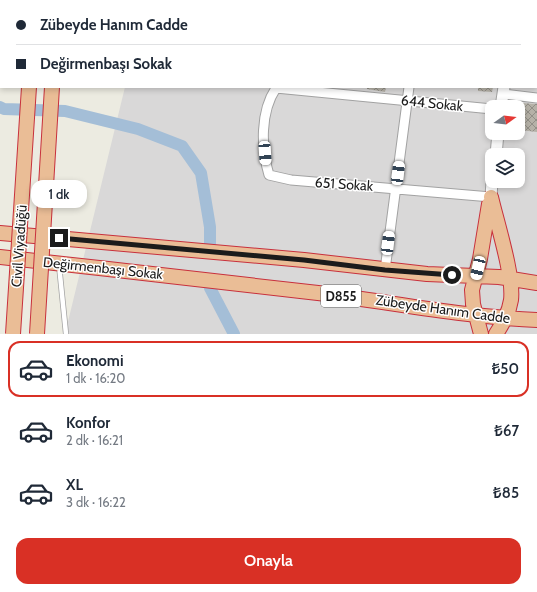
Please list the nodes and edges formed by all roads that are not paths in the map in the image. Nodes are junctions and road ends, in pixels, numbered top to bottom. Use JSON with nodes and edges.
{"nodes":[{"id":1,"x":29,"y":88,"type":"edge"},
{"id":2,"x":52,"y":88,"type":"edge"},
{"id":3,"x":276,"y":88,"type":"edge"},
{"id":4,"x":409,"y":88,"type":"edge"},
{"id":5,"x":503,"y":91,"type":"edge"},
{"id":6,"x":537,"y":98,"type":"edge"},
{"id":7,"x":407,"y":100,"type":"junction"},
{"id":8,"x":485,"y":108,"type":"edge"},
{"id":9,"x":396,"y":188,"type":"junction"},
{"id":10,"x":492,"y":188,"type":"edge"},
{"id":11,"x":491,"y":197,"type":"junction"},
{"id":12,"x":0,"y":233,"type":"edge"},
{"id":13,"x":0,"y":257,"type":"edge"},
{"id":14,"x":58,"y":264,"type":"junction"},
{"id":15,"x":385,"y":270,"type":"junction"},
{"id":16,"x":476,"y":276,"type":"junction"},
{"id":17,"x":510,"y":279,"type":"junction"},
{"id":18,"x":206,"y":280,"type":"joint"},
{"id":19,"x":537,"y":283,"type":"edge"},
{"id":20,"x":476,"y":316,"type":"junction"},
{"id":21,"x":506,"y":319,"type":"junction"},
{"id":22,"x":537,"y":320,"type":"edge"},
{"id":23,"x":13,"y":334,"type":"edge"},
{"id":24,"x":38,"y":334,"type":"edge"},
{"id":25,"x":66,"y":334,"type":"edge"},
{"id":26,"x":481,"y":334,"type":"edge"},
{"id":27,"x":496,"y":334,"type":"edge"}],
"edges":[{"from":1,"to":23,"type":"highway","name":"Civil Viyadüğü","bridge":true},
{"from":2,"to":24,"type":"highway","name":"Civil Viyadüğü","bridge":true},
{"from":3,"to":7,"type":"street","name":"644 Sokak"},
{"from":3,"to":9,"type":"street","name":"651 Sokak"},
{"from":4,"to":7,"type":"street"},
{"from":5,"to":6,"type":"street"},
{"from":7,"to":8,"type":"street","name":"644 Sokak"},
{"from":7,"to":9,"type":"street"},
{"from":9,"to":11,"type":"street","name":"651 Sokak"},
{"from":9,"to":15,"type":"street"},
{"from":10,"to":11,"type":"street"},
{"from":11,"to":16,"type":"highway"},
{"from":11,"to":17,"type":"highway"},
{"from":12,"to":15,"type":"highway","name":"Değirmenbaşı Sokak","number":"D855"},
{"from":13,"to":14,"type":"highway","name":"Değirmenbaşı Sokak","number":"D855"},
{"from":14,"to":18,"type":"highway","name":"Değirmenbaşı Sokak","number":"D855"},
{"from":14,"to":25,"type":"lane"},
{"from":15,"to":16,"type":"highway","number":"D855"},
{"from":16,"to":17,"type":"highway","number":"D855"},
{"from":16,"to":20,"type":"highway"},
{"from":17,"to":19,"type":"highway","number":"D855"},
{"from":17,"to":21,"type":"highway"},
{"from":18,"to":20,"type":"highway","name":"Zübeyde Hanım Cadde","number":"D855"},
{"from":20,"to":21,"type":"highway","name":"Zübeyde Hanım Cadde","number":"D855"},
{"from":20,"to":26,"type":"highway"},
{"from":21,"to":22,"type":"highway","name":"Zübeyde Hanım Cadde","number":"D855"},
{"from":21,"to":27,"type":"highway"}]}
